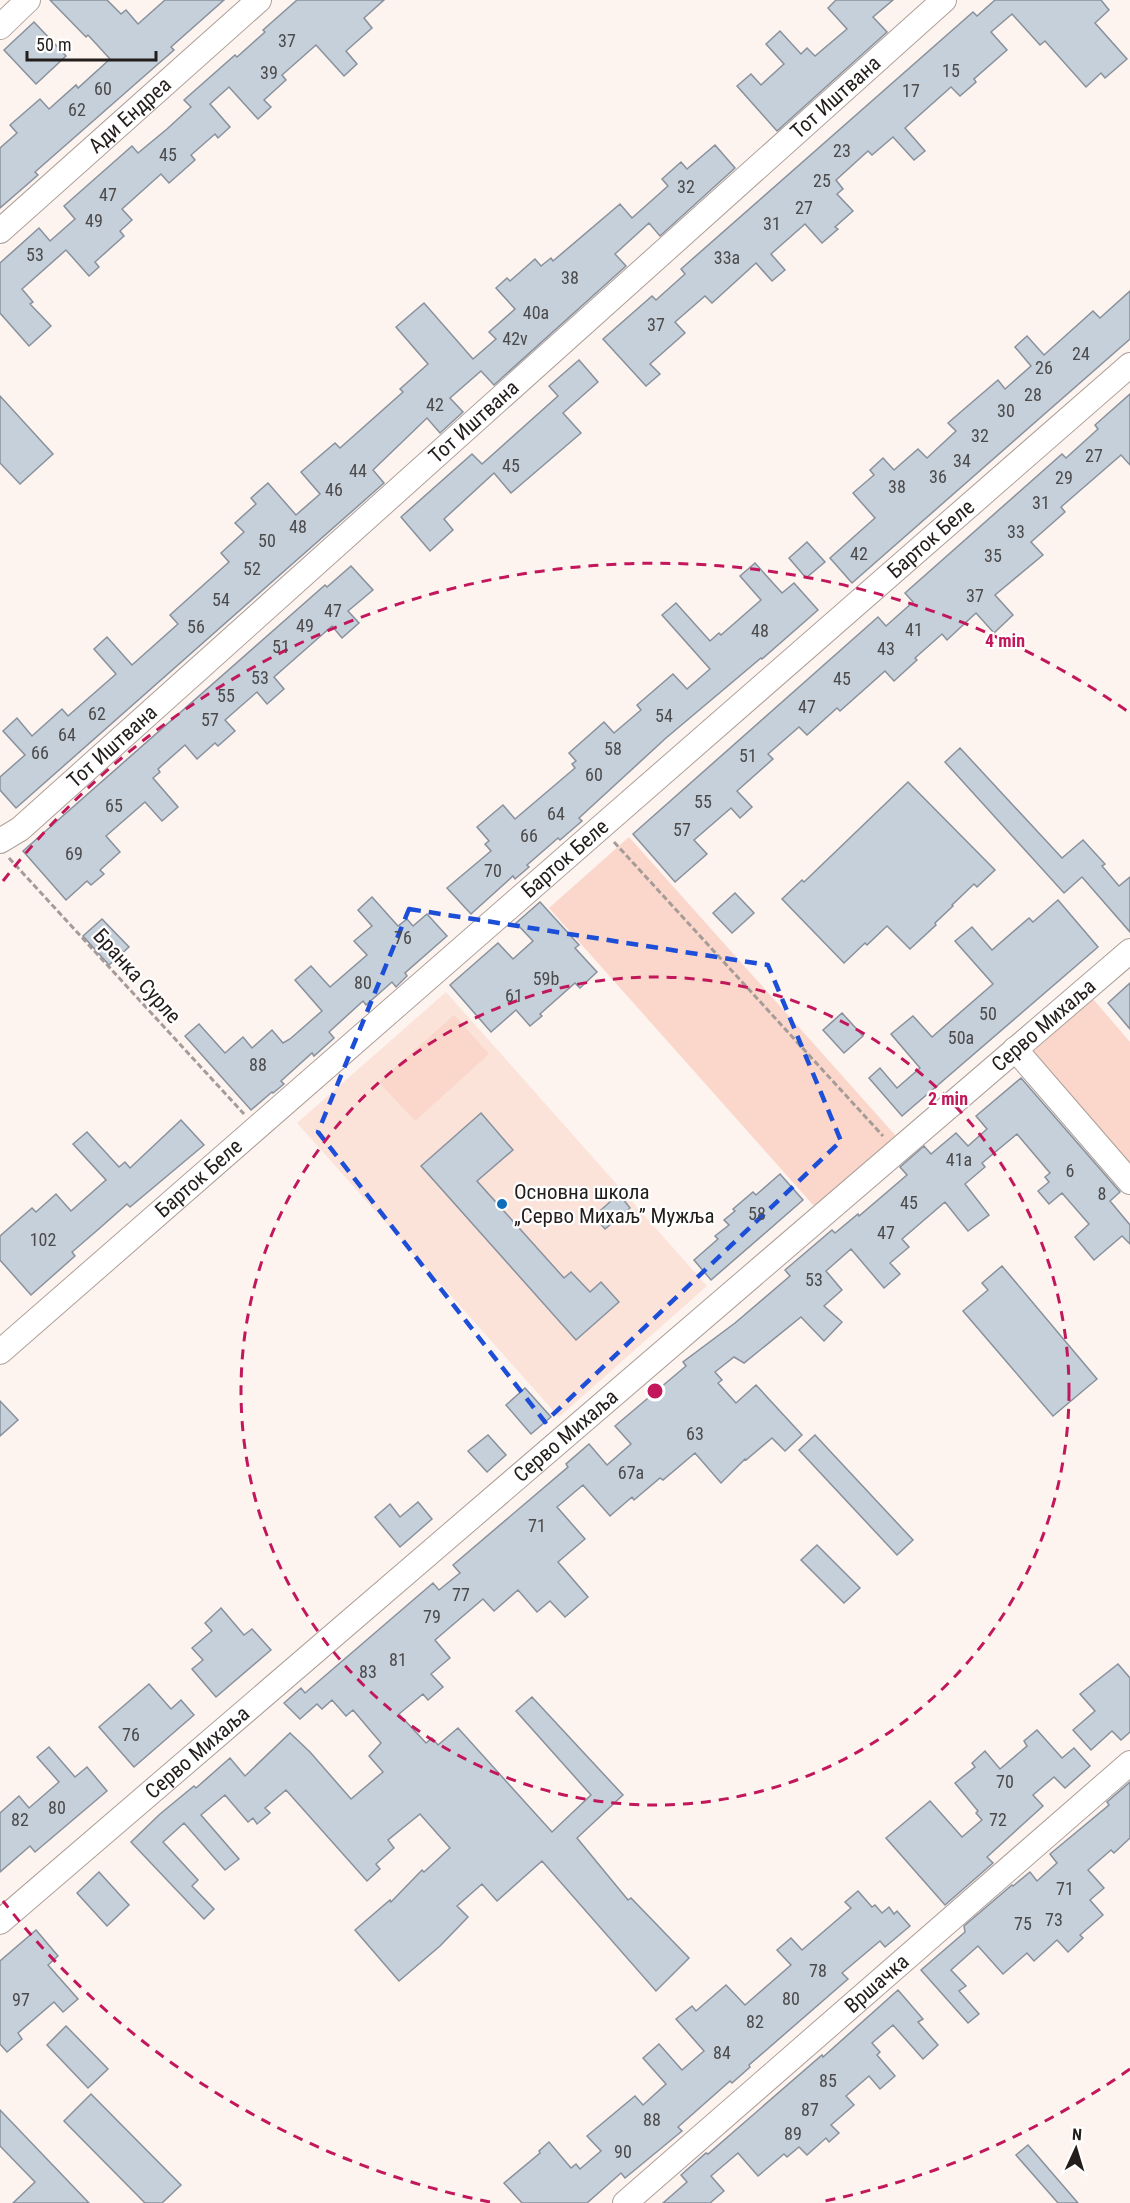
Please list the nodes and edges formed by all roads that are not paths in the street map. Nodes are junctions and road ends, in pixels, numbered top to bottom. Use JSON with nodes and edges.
{"nodes":[{"id":1,"x":28,"y":0,"type":"edge"},
{"id":2,"x":259,"y":0,"type":"edge"},
{"id":3,"x":944,"y":0,"type":"edge"},
{"id":4,"x":0,"y":27,"type":"edge"},
{"id":5,"x":0,"y":231,"type":"edge"},
{"id":6,"x":1130,"y":365,"type":"edge"},
{"id":7,"x":0,"y":841,"type":"edge"},
{"id":8,"x":1130,"y":951,"type":"edge"},
{"id":9,"x":1015,"y":1049,"type":"junction"},
{"id":10,"x":1130,"y":1182,"type":"edge"},
{"id":11,"x":0,"y":1352,"type":"edge"},
{"id":12,"x":1130,"y":1763,"type":"edge"},
{"id":13,"x":0,"y":1922,"type":"edge"},
{"id":14,"x":625,"y":2203,"type":"edge"}],
"edges":[{"from":1,"to":4,"type":"street"},
{"from":2,"to":5,"type":"street","name":"Ади Ендреа"},
{"from":3,"to":7,"type":"street","name":"Тот Иштвана"},
{"from":6,"to":11,"type":"street","name":"Барток Беле"},
{"from":8,"to":9,"type":"street","name":"Серво Михаља"},
{"from":9,"to":10,"type":"street"},
{"from":9,"to":13,"type":"street","name":"Серво Михаља"},
{"from":12,"to":14,"type":"street","name":"Вршачка"}]}
